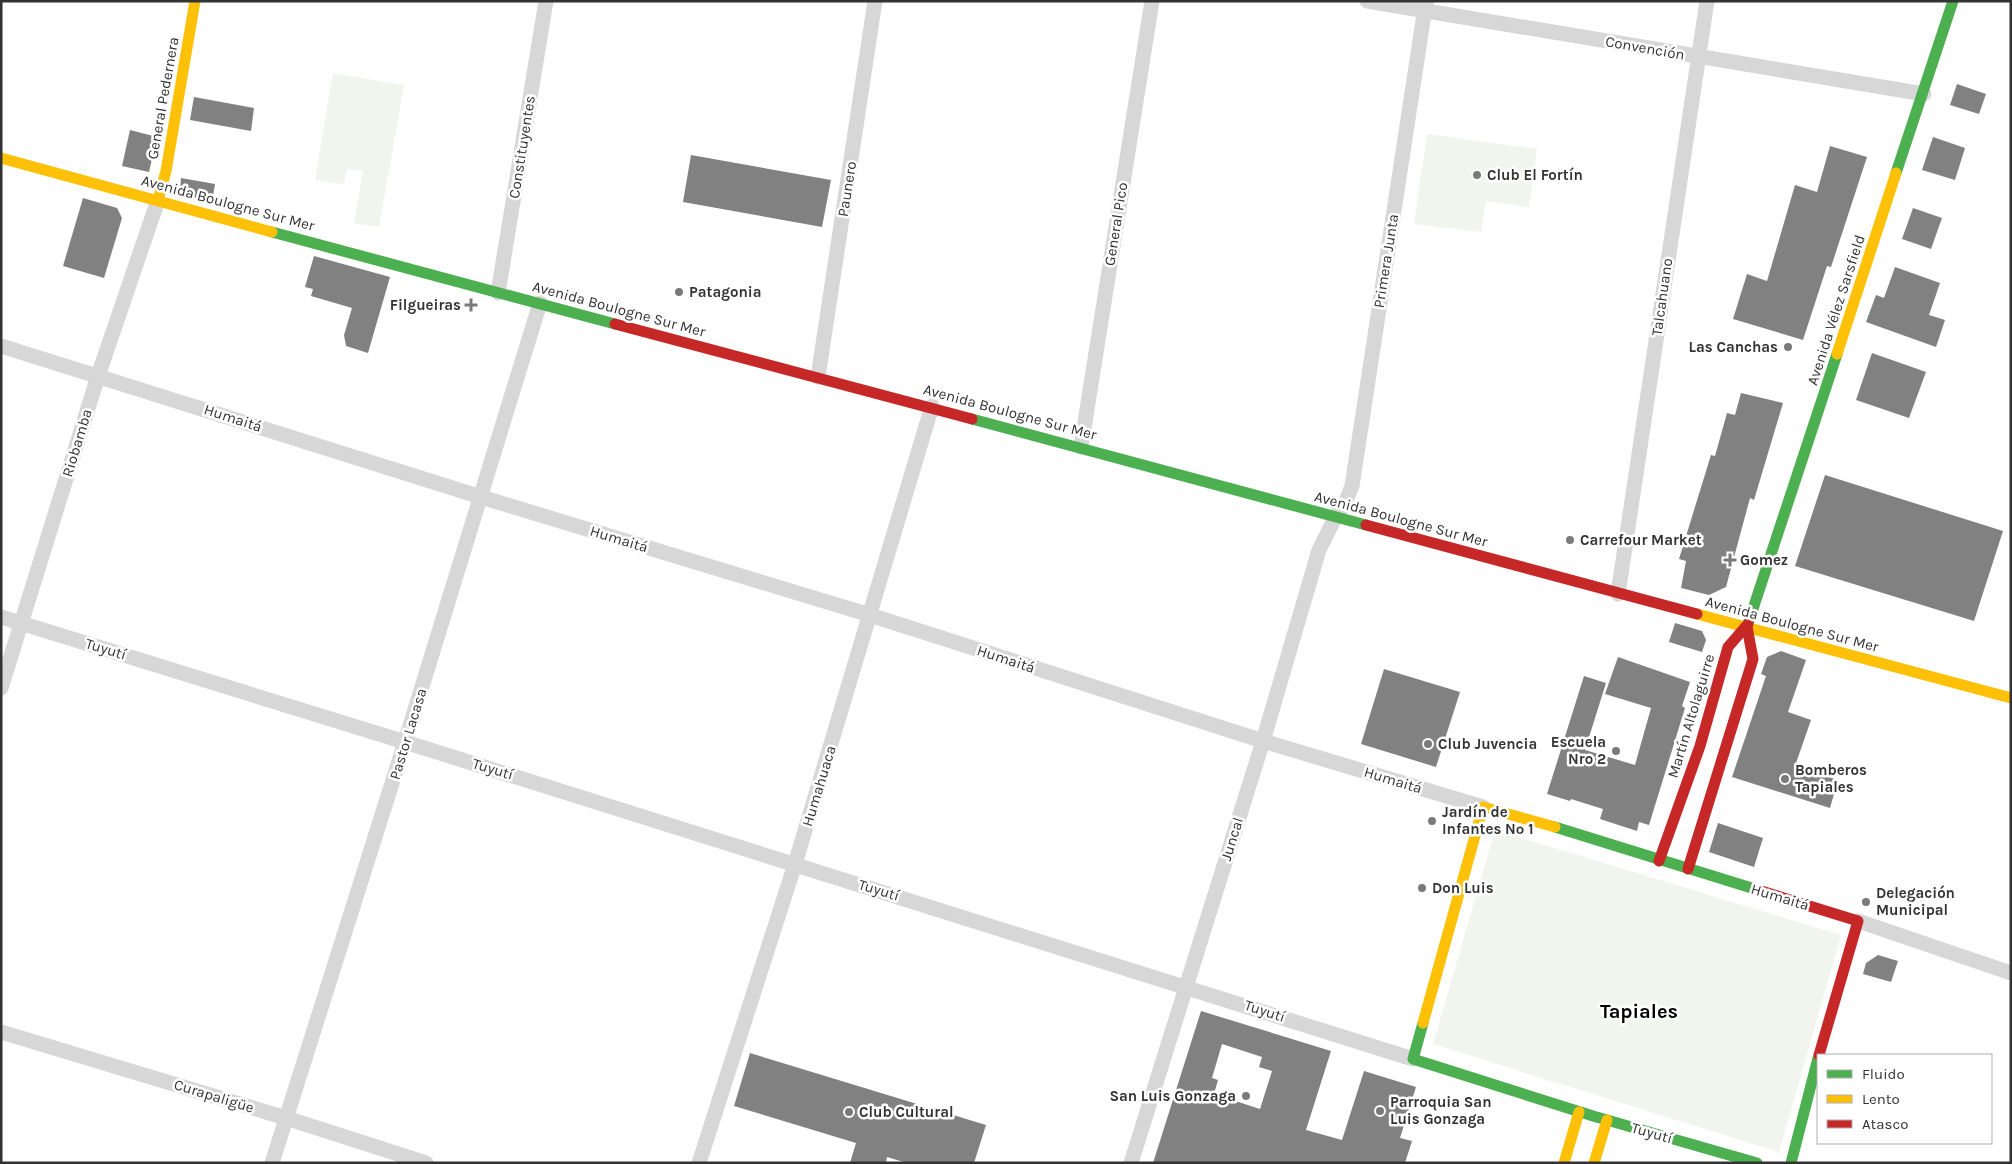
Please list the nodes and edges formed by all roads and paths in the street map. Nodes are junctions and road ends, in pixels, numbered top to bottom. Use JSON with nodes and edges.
{"nodes":[{"id":1,"x":195,"y":1,"type":"edge"},
{"id":2,"x":546,"y":1,"type":"edge"},
{"id":3,"x":875,"y":1,"type":"edge"},
{"id":4,"x":1152,"y":1,"type":"edge"},
{"id":5,"x":1367,"y":1,"type":"edge"},
{"id":6,"x":1707,"y":1,"type":"edge"},
{"id":7,"x":1954,"y":1,"type":"edge"},
{"id":8,"x":1426,"y":5,"type":"edge"},
{"id":9,"x":1698,"y":57,"type":"junction"},
{"id":10,"x":1924,"y":94,"type":"junction"},
{"id":11,"x":1,"y":158,"type":"edge"},
{"id":12,"x":158,"y":200,"type":"junction"},
{"id":13,"x":498,"y":293,"type":"junction"},
{"id":14,"x":540,"y":303,"type":"junction"},
{"id":15,"x":1,"y":346,"type":"edge"},
{"id":16,"x":98,"y":376,"type":"junction"},
{"id":17,"x":818,"y":376,"type":"junction"},
{"id":18,"x":932,"y":406,"type":"junction"},
{"id":19,"x":1081,"y":447,"type":"junction"},
{"id":20,"x":481,"y":497,"type":"junction"},
{"id":21,"x":1336,"y":516,"type":"junction"},
{"id":22,"x":1618,"y":594,"type":"junction"},
{"id":23,"x":870,"y":615,"type":"junction"},
{"id":24,"x":1,"y":617,"type":"edge"},
{"id":25,"x":22,"y":623,"type":"junction"},
{"id":26,"x":1747,"y":627,"type":"junction"},
{"id":27,"x":1,"y":688,"type":"edge"},
{"id":28,"x":2011,"y":698,"type":"edge"},
{"id":29,"x":1263,"y":741,"type":"junction"},
{"id":30,"x":405,"y":742,"type":"junction"},
{"id":31,"x":1712,"y":751,"type":"junction"},
{"id":32,"x":1483,"y":808,"type":"junction"},
{"id":33,"x":1659,"y":860,"type":"junction"},
{"id":34,"x":795,"y":864,"type":"junction"},
{"id":35,"x":1688,"y":869,"type":"junction"},
{"id":36,"x":1858,"y":921,"type":"junction"},
{"id":37,"x":2011,"y":973,"type":"edge"},
{"id":38,"x":1186,"y":986,"type":"junction"},
{"id":39,"x":1,"y":1032,"type":"edge"},
{"id":40,"x":1820,"y":1054,"type":"edge"},
{"id":41,"x":1413,"y":1059,"type":"junction"},
{"id":42,"x":1817,"y":1065,"type":"edge"},
{"id":43,"x":1579,"y":1112,"type":"junction"},
{"id":44,"x":286,"y":1118,"type":"junction"},
{"id":45,"x":1607,"y":1120,"type":"junction"},
{"id":46,"x":272,"y":1163,"type":"edge"},
{"id":47,"x":426,"y":1163,"type":"edge"},
{"id":48,"x":699,"y":1163,"type":"edge"},
{"id":49,"x":1131,"y":1163,"type":"edge"},
{"id":50,"x":1564,"y":1163,"type":"edge"},
{"id":51,"x":1594,"y":1163,"type":"edge"},
{"id":52,"x":1757,"y":1163,"type":"edge"},
{"id":53,"x":1791,"y":1163,"type":"edge"}],
"edges":[{"from":1,"to":12,"type":"main road","name":"General Pedernera"},
{"from":2,"to":13,"type":"street","name":"Constituyentes"},
{"from":3,"to":17,"type":"street","name":"Paunero"},
{"from":4,"to":19,"type":"street","name":"General Pico"},
{"from":5,"to":8,"type":"street","name":"Convención"},
{"from":6,"to":9,"type":"street","name":"Talcahuano"},
{"from":7,"to":10,"type":"main road","name":"Avenida Vélez Sarsfield"},
{"from":8,"to":9,"type":"street","name":"Convención"},
{"from":8,"to":21,"type":"street","name":"Primera Junta"},
{"from":9,"to":10,"type":"street","name":"Convención"},
{"from":9,"to":22,"type":"street","name":"Talcahuano"},
{"from":10,"to":26,"type":"main road","name":"Avenida Vélez Sarsfield"},
{"from":11,"to":12,"type":"main road","name":"Avenida Boulogne Sur Mer"},
{"from":12,"to":13,"type":"main road","name":"Avenida Boulogne Sur Mer"},
{"from":12,"to":16,"type":"street","name":"Riobamba"},
{"from":13,"to":14,"type":"main road","name":"Avenida Boulogne Sur Mer"},
{"from":14,"to":17,"type":"main road","name":"Avenida Boulogne Sur Mer"},
{"from":14,"to":20,"type":"street","name":"Pastor Lacasa"},
{"from":15,"to":16,"type":"street","name":"Humaitá"},
{"from":16,"to":20,"type":"street","name":"Humaitá"},
{"from":16,"to":25,"type":"street","name":"Riobamba"},
{"from":17,"to":18,"type":"main road","name":"Avenida Boulogne Sur Mer"},
{"from":18,"to":19,"type":"main road","name":"Avenida Boulogne Sur Mer"},
{"from":18,"to":23,"type":"street","name":"Humahuaca"},
{"from":19,"to":21,"type":"main road","name":"Avenida Boulogne Sur Mer"},
{"from":20,"to":23,"type":"street","name":"Humaitá"},
{"from":20,"to":30,"type":"street","name":"Pastor Lacasa"},
{"from":21,"to":22,"type":"main road","name":"Avenida Boulogne Sur Mer"},
{"from":21,"to":29,"type":"street","name":"Juncal"},
{"from":22,"to":26,"type":"main road","name":"Avenida Boulogne Sur Mer"},
{"from":23,"to":29,"type":"street","name":"Humaitá"},
{"from":23,"to":34,"type":"street","name":"Humahuaca"},
{"from":24,"to":25,"type":"street","name":"Tuyutí"},
{"from":25,"to":27,"type":"street","name":"Riobamba"},
{"from":25,"to":30,"type":"street","name":"Tuyutí"},
{"from":26,"to":28,"type":"main road","name":"Avenida Boulogne Sur Mer"},
{"from":26,"to":31,"type":"main road","name":"Martín Altolaguirre"},
{"from":26,"to":31,"type":"main road","name":"Martín Altolaguirre"},
{"from":29,"to":32,"type":"street","name":"Humaitá"},
{"from":29,"to":38,"type":"street","name":"Juncal"},
{"from":30,"to":34,"type":"street","name":"Tuyutí"},
{"from":30,"to":44,"type":"street","name":"Pastor Lacasa"},
{"from":31,"to":33,"type":"main road","name":"Martín Altolaguirre"},
{"from":31,"to":35,"type":"main road","name":"Martín Altolaguirre"},
{"from":32,"to":33,"type":"main road","name":"Humaitá"},
{"from":32,"to":41,"type":"main road"},
{"from":33,"to":35,"type":"main road","name":"Humaitá"},
{"from":34,"to":38,"type":"street","name":"Tuyutí"},
{"from":34,"to":48,"type":"street","name":"Humahuaca"},
{"from":35,"to":36,"type":"main road","name":"Humaitá"},
{"from":36,"to":37,"type":"street","name":"Humaitá"},
{"from":36,"to":40,"type":"main road"},
{"from":38,"to":41,"type":"street","name":"Tuyutí"},
{"from":38,"to":49,"type":"street","name":"Juncal"},
{"from":39,"to":44,"type":"street","name":"Curapaligüe"},
{"from":41,"to":43,"type":"main road","name":"Tuyutí"},
{"from":42,"to":53,"type":"main road"},
{"from":43,"to":45,"type":"main road","name":"Tuyutí"},
{"from":43,"to":50,"type":"main road"},
{"from":44,"to":46,"type":"street","name":"Pastor Lacasa"},
{"from":44,"to":47,"type":"street","name":"Curapaligüe"},
{"from":45,"to":51,"type":"main road"},
{"from":45,"to":52,"type":"main road","name":"Tuyutí"}]}
